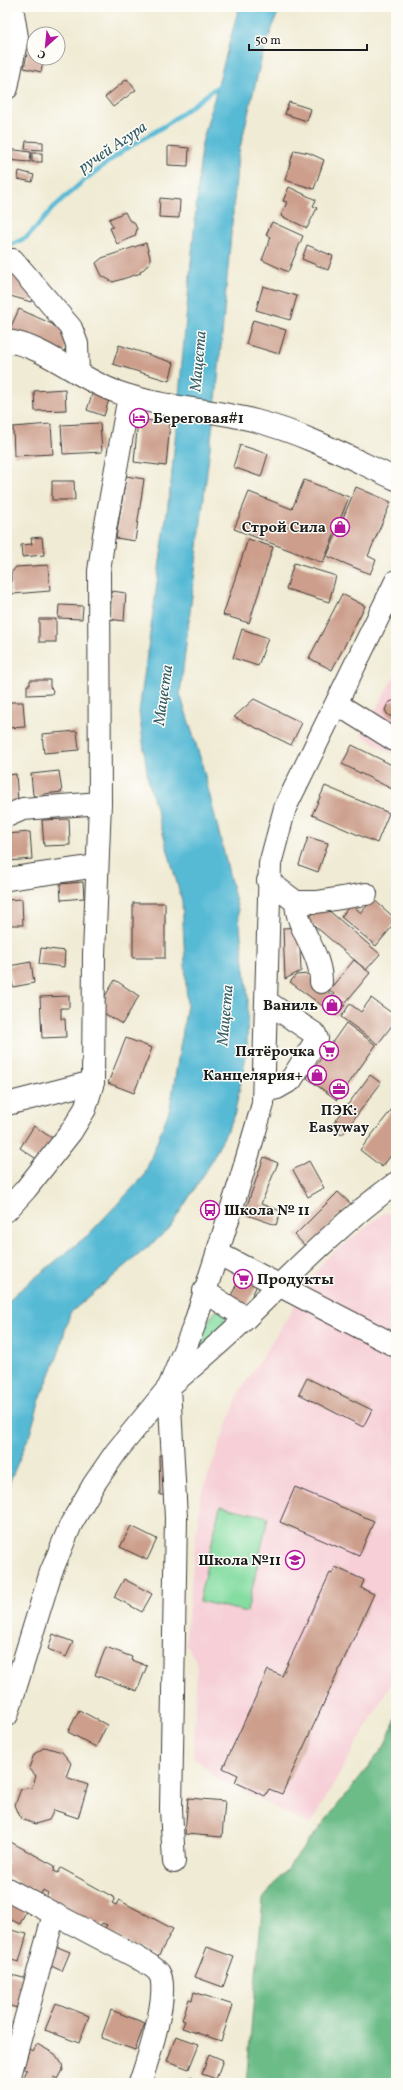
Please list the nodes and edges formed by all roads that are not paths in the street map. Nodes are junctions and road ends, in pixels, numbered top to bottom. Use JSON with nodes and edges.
{"nodes":[{"id":1,"x":12,"y":7,"type":"edge"},
{"id":2,"x":7,"y":88,"type":"edge"},
{"id":3,"x":13,"y":260,"type":"dead end"},
{"id":4,"x":7,"y":341,"type":"edge"},
{"id":5,"x":78,"y":373,"type":"junction"},
{"id":6,"x":129,"y":396,"type":"junction"},
{"id":7,"x":396,"y":479,"type":"edge"},
{"id":8,"x":396,"y":580,"type":"edge"},
{"id":9,"x":338,"y":704,"type":"junction"},
{"id":10,"x":396,"y":741,"type":"edge"},
{"id":11,"x":100,"y":804,"type":"junction"},
{"id":12,"x":7,"y":816,"type":"edge"},
{"id":13,"x":97,"y":866,"type":"junction"},
{"id":14,"x":7,"y":879,"type":"edge"},
{"id":15,"x":268,"y":881,"type":"junction"},
{"id":16,"x":366,"y":894,"type":"dead end"},
{"id":17,"x":296,"y":902,"type":"junction"},
{"id":18,"x":321,"y":982,"type":"dead end"},
{"id":19,"x":267,"y":1002,"type":"junction"},
{"id":20,"x":93,"y":1082,"type":"junction"},
{"id":21,"x":264,"y":1091,"type":"junction"},
{"id":22,"x":7,"y":1104,"type":"edge"},
{"id":23,"x":396,"y":1183,"type":"edge"},
{"id":24,"x":7,"y":1210,"type":"edge"},
{"id":25,"x":216,"y":1253,"type":"junction"},
{"id":26,"x":279,"y":1284,"type":"junction"},
{"id":27,"x":204,"y":1291,"type":"junction"},
{"id":28,"x":246,"y":1318,"type":"junction"},
{"id":29,"x":396,"y":1346,"type":"edge"},
{"id":30,"x":169,"y":1387,"type":"junction"},
{"id":31,"x":7,"y":1715,"type":"edge"},
{"id":32,"x":174,"y":1862,"type":"dead end"},
{"id":33,"x":7,"y":1889,"type":"edge"},
{"id":34,"x":54,"y":1914,"type":"junction"},
{"id":35,"x":8,"y":2083,"type":"edge"},
{"id":36,"x":140,"y":2083,"type":"edge"}],
"edges":[{"from":1,"to":2,"type":"street"},
{"from":3,"to":5,"type":"street"},
{"from":4,"to":5,"type":"street"},
{"from":5,"to":6,"type":"street"},
{"from":6,"to":7,"type":"street"},
{"from":6,"to":11,"type":"street"},
{"from":8,"to":9,"type":"street"},
{"from":9,"to":10,"type":"street"},
{"from":9,"to":15,"type":"street"},
{"from":11,"to":12,"type":"street"},
{"from":11,"to":13,"type":"street"},
{"from":13,"to":14,"type":"street"},
{"from":13,"to":20,"type":"street"},
{"from":15,"to":17,"type":"street"},
{"from":15,"to":19,"type":"street"},
{"from":16,"to":17,"type":"street"},
{"from":17,"to":18,"type":"street"},
{"from":19,"to":21,"type":"street"},
{"from":19,"to":21,"type":"street"},
{"from":20,"to":22,"type":"street"},
{"from":20,"to":24,"type":"street"},
{"from":21,"to":25,"type":"street"},
{"from":23,"to":26,"type":"street"},
{"from":25,"to":26,"type":"street"},
{"from":25,"to":27,"type":"street"},
{"from":26,"to":28,"type":"street"},
{"from":26,"to":29,"type":"street"},
{"from":27,"to":28,"type":"street"},
{"from":27,"to":30,"type":"street"},
{"from":28,"to":30,"type":"street"},
{"from":30,"to":31,"type":"street"},
{"from":30,"to":32,"type":"street"},
{"from":33,"to":34,"type":"street"},
{"from":34,"to":35,"type":"street"},
{"from":34,"to":36,"type":"street"}]}
